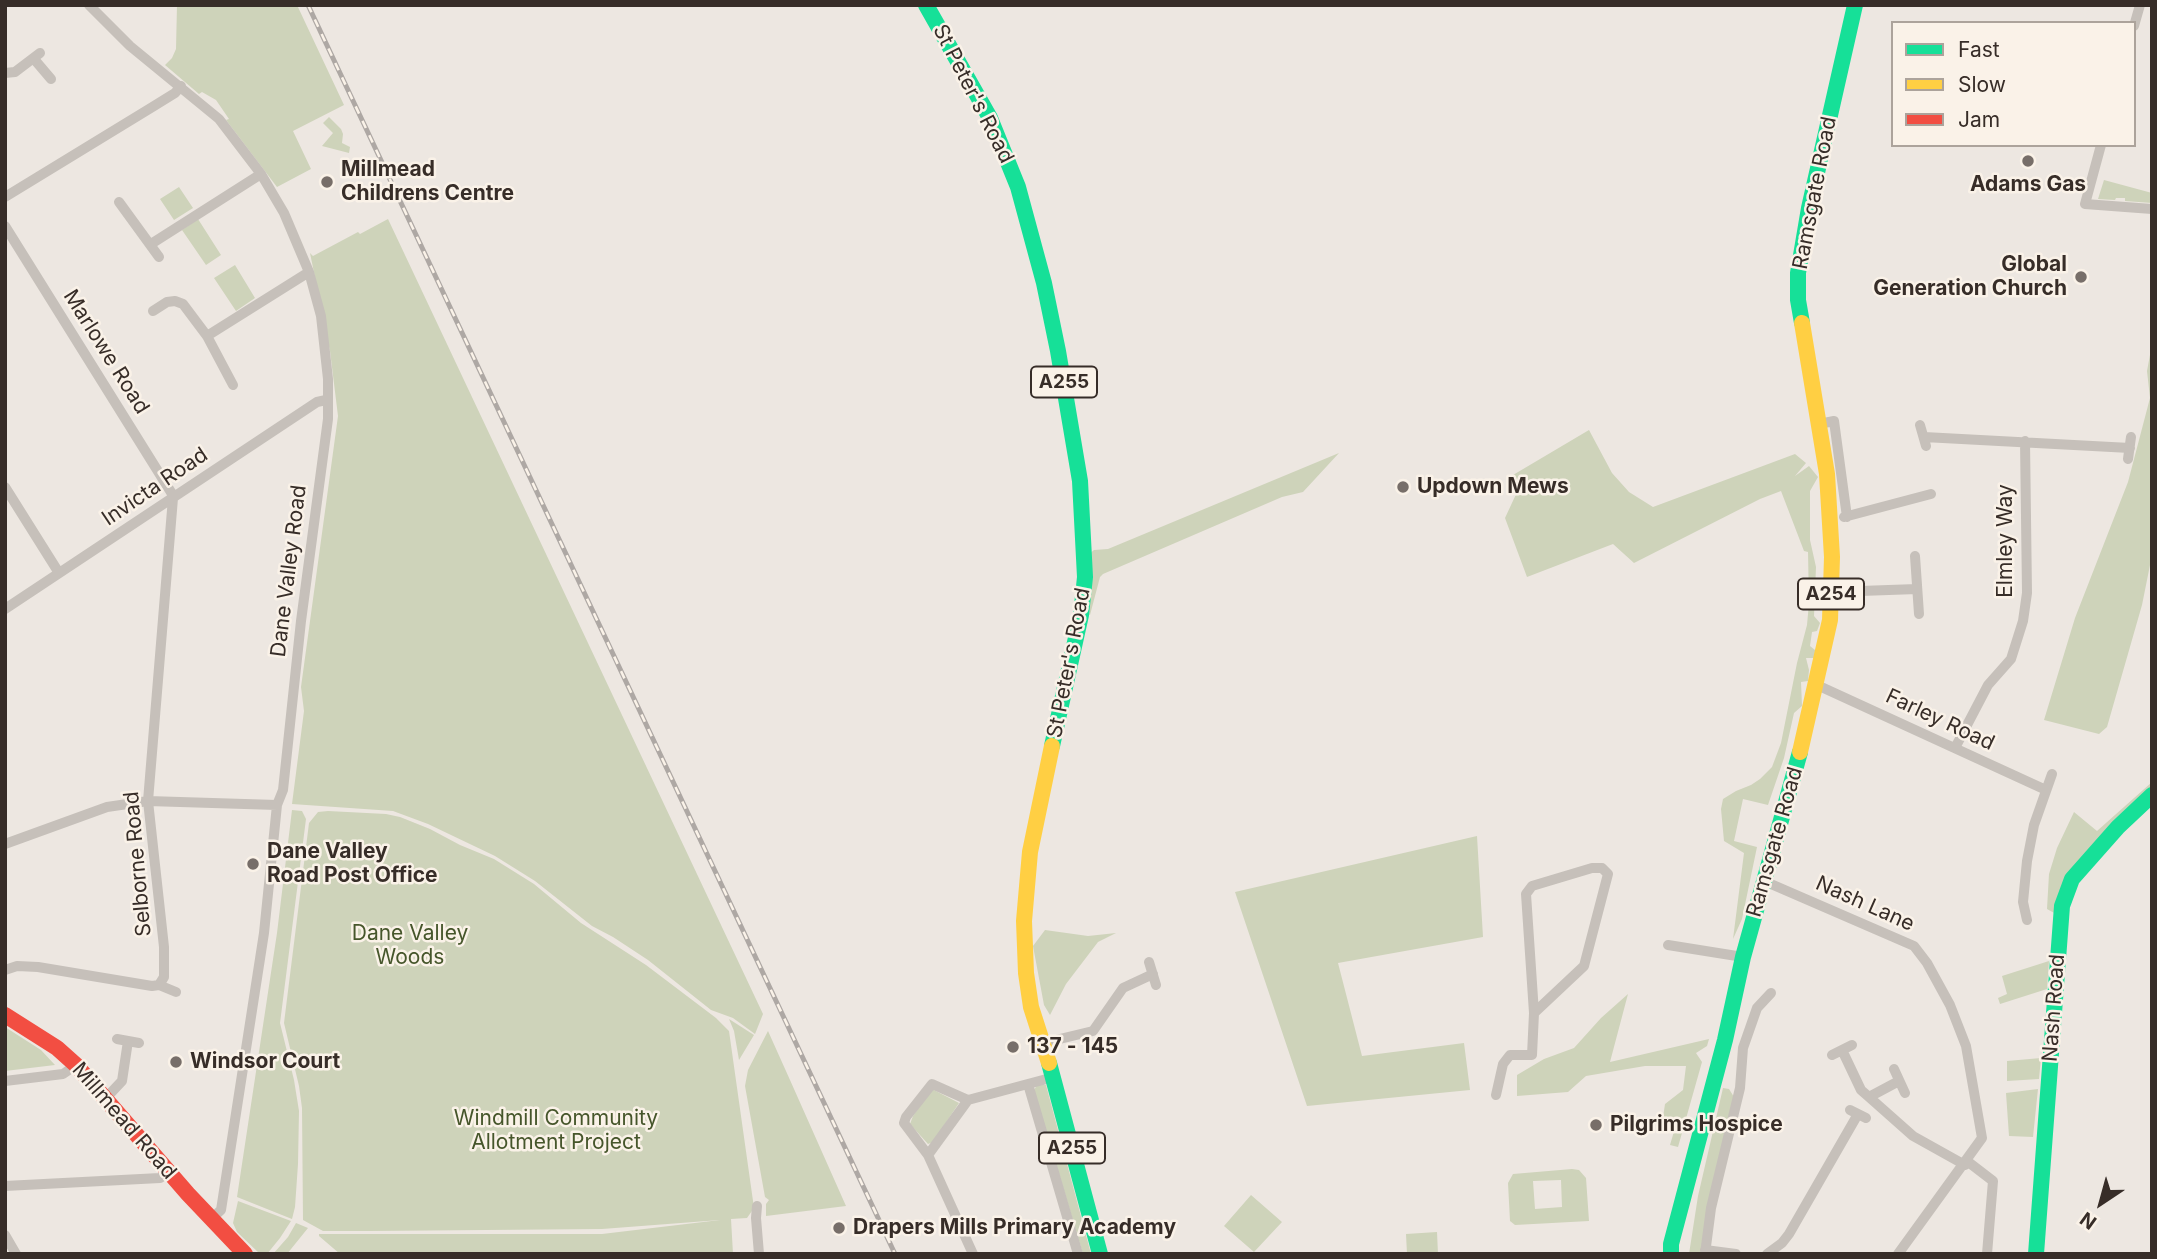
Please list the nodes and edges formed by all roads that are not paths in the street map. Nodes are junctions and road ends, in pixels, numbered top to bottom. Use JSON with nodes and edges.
{"nodes":[{"id":1,"x":89,"y":5,"type":"edge"},
{"id":2,"x":926,"y":5,"type":"edge"},
{"id":3,"x":1855,"y":5,"type":"edge"},
{"id":4,"x":5,"y":74,"type":"edge"},
{"id":5,"x":51,"y":79,"type":"dead end"},
{"id":6,"x":181,"y":86,"type":"junction"},
{"id":7,"x":2100,"y":147,"type":"edge"},
{"id":8,"x":261,"y":173,"type":"junction"},
{"id":9,"x":5,"y":197,"type":"edge"},
{"id":10,"x":119,"y":202,"type":"dead end"},
{"id":11,"x":2152,"y":209,"type":"edge"},
{"id":12,"x":5,"y":226,"type":"edge"},
{"id":13,"x":150,"y":244,"type":"junction"},
{"id":14,"x":159,"y":257,"type":"dead end"},
{"id":15,"x":309,"y":272,"type":"junction"},
{"id":16,"x":153,"y":311,"type":"dead end"},
{"id":17,"x":207,"y":336,"type":"junction"},
{"id":18,"x":233,"y":385,"type":"dead end"},
{"id":19,"x":326,"y":400,"type":"junction"},
{"id":20,"x":1819,"y":424,"type":"junction"},
{"id":21,"x":1920,"y":425,"type":"dead end"},
{"id":22,"x":2025,"y":441,"type":"junction"},
{"id":23,"x":2130,"y":448,"type":"dead end"},
{"id":24,"x":5,"y":487,"type":"edge"},
{"id":25,"x":1931,"y":494,"type":"dead end"},
{"id":26,"x":173,"y":498,"type":"junction"},
{"id":27,"x":1847,"y":517,"type":"junction"},
{"id":28,"x":1830,"y":519,"type":"junction"},
{"id":29,"x":1915,"y":556,"type":"dead end"},
{"id":30,"x":59,"y":573,"type":"junction"},
{"id":31,"x":1917,"y":589,"type":"junction"},
{"id":32,"x":1832,"y":592,"type":"junction"},
{"id":33,"x":5,"y":609,"type":"edge"},
{"id":34,"x":1919,"y":614,"type":"dead end"},
{"id":35,"x":1817,"y":685,"type":"junction"},
{"id":36,"x":1955,"y":748,"type":"junction"},
{"id":37,"x":2052,"y":774,"type":"dead end"},
{"id":38,"x":2046,"y":790,"type":"junction"},
{"id":39,"x":2152,"y":795,"type":"edge"},
{"id":40,"x":148,"y":801,"type":"junction"},
{"id":41,"x":277,"y":805,"type":"junction"},
{"id":42,"x":5,"y":844,"type":"edge"},
{"id":43,"x":1764,"y":881,"type":"junction"},
{"id":44,"x":2027,"y":920,"type":"dead end"},
{"id":45,"x":1668,"y":945,"type":"dead end"},
{"id":46,"x":1743,"y":957,"type":"junction"},
{"id":47,"x":1149,"y":962,"type":"dead end"},
{"id":48,"x":5,"y":970,"type":"edge"},
{"id":49,"x":159,"y":985,"type":"junction"},
{"id":50,"x":176,"y":992,"type":"dead end"},
{"id":51,"x":1770,"y":993,"type":"dead end"},
{"id":52,"x":1534,"y":1013,"type":"junction"},
{"id":53,"x":5,"y":1015,"type":"edge"},
{"id":54,"x":128,"y":1041,"type":"dead end"},
{"id":55,"x":1042,"y":1043,"type":"junction"},
{"id":56,"x":1842,"y":1050,"type":"dead end"},
{"id":57,"x":76,"y":1065,"type":"junction"},
{"id":58,"x":1894,"y":1069,"type":"dead end"},
{"id":59,"x":1054,"y":1077,"type":"junction"},
{"id":60,"x":5,"y":1081,"type":"edge"},
{"id":61,"x":1899,"y":1081,"type":"junction"},
{"id":62,"x":1028,"y":1084,"type":"junction"},
{"id":63,"x":1905,"y":1093,"type":"dead end"},
{"id":64,"x":1496,"y":1095,"type":"dead end"},
{"id":65,"x":1869,"y":1097,"type":"junction"},
{"id":66,"x":106,"y":1098,"type":"junction"},
{"id":67,"x":968,"y":1100,"type":"junction"},
{"id":68,"x":1858,"y":1114,"type":"dead end"},
{"id":69,"x":928,"y":1155,"type":"junction"},
{"id":70,"x":1966,"y":1163,"type":"junction"},
{"id":71,"x":169,"y":1172,"type":"junction"},
{"id":72,"x":5,"y":1186,"type":"edge"},
{"id":73,"x":757,"y":1206,"type":"dead end"},
{"id":74,"x":211,"y":1219,"type":"junction"},
{"id":75,"x":5,"y":1235,"type":"edge"},
{"id":76,"x":226,"y":1247,"type":"edge"},
{"id":77,"x":1705,"y":1252,"type":"edge"},
{"id":78,"x":16,"y":1254,"type":"edge"},
{"id":79,"x":245,"y":1254,"type":"edge"},
{"id":80,"x":759,"y":1254,"type":"edge"},
{"id":81,"x":973,"y":1254,"type":"edge"},
{"id":82,"x":1078,"y":1254,"type":"edge"},
{"id":83,"x":1100,"y":1254,"type":"edge"},
{"id":84,"x":1671,"y":1254,"type":"edge"},
{"id":85,"x":1736,"y":1254,"type":"edge"},
{"id":86,"x":1767,"y":1254,"type":"edge"},
{"id":87,"x":1898,"y":1254,"type":"edge"},
{"id":88,"x":1987,"y":1254,"type":"edge"},
{"id":89,"x":2036,"y":1254,"type":"edge"}],
"edges":[{"from":1,"to":6,"type":"street","name":"Dane Valley Road"},
{"from":2,"to":55,"type":"main road","name":"St Peter's Road","number":"A255"},
{"from":3,"to":20,"type":"main road","name":"Ramsgate Road","number":"A254"},
{"from":4,"to":5,"type":"street"},
{"from":6,"to":8,"type":"street","name":"Dane Valley Road"},
{"from":6,"to":9,"type":"street"},
{"from":7,"to":11,"type":"street"},
{"from":8,"to":13,"type":"street"},
{"from":8,"to":15,"type":"street","name":"Dane Valley Road"},
{"from":10,"to":13,"type":"street"},
{"from":12,"to":26,"type":"street","name":"Marlowe Road"},
{"from":13,"to":14,"type":"street"},
{"from":15,"to":17,"type":"street"},
{"from":15,"to":19,"type":"street","name":"Dane Valley Road"},
{"from":16,"to":17,"type":"street"},
{"from":17,"to":18,"type":"street"},
{"from":19,"to":26,"type":"street","name":"Invicta Road"},
{"from":19,"to":41,"type":"street","name":"Dane Valley Road"},
{"from":20,"to":27,"type":"street"},
{"from":20,"to":28,"type":"main road","name":"Ramsgate Road","number":"A254"},
{"from":21,"to":22,"type":"street"},
{"from":22,"to":23,"type":"street"},
{"from":22,"to":36,"type":"street","name":"Elmley Way"},
{"from":24,"to":30,"type":"street"},
{"from":25,"to":27,"type":"street"},
{"from":26,"to":30,"type":"street","name":"Invicta Road"},
{"from":26,"to":40,"type":"street","name":"Selborne Road"},
{"from":27,"to":28,"type":"street"},
{"from":28,"to":32,"type":"main road","name":"Ramsgate Road","number":"A254"},
{"from":29,"to":31,"type":"street"},
{"from":30,"to":33,"type":"street","name":"Invicta Road"},
{"from":31,"to":32,"type":"street"},
{"from":31,"to":34,"type":"street"},
{"from":32,"to":35,"type":"main road","name":"Ramsgate Road","number":"A254"},
{"from":35,"to":36,"type":"street","name":"Farley Road"},
{"from":35,"to":43,"type":"main road","name":"Ramsgate Road","number":"A254"},
{"from":36,"to":38,"type":"street","name":"Farley Road"},
{"from":37,"to":38,"type":"street"},
{"from":38,"to":44,"type":"street"},
{"from":39,"to":89,"type":"main road","name":"Nash Road"},
{"from":40,"to":41,"type":"street"},
{"from":40,"to":42,"type":"street"},
{"from":40,"to":49,"type":"street","name":"Selborne Road"},
{"from":41,"to":74,"type":"street","name":"Dane Valley Road"},
{"from":43,"to":46,"type":"main road","name":"Ramsgate Road","number":"A254"},
{"from":43,"to":70,"type":"street","name":"Nash Lane"},
{"from":45,"to":46,"type":"street"},
{"from":46,"to":84,"type":"main road","name":"Ramsgate Road","number":"A254"},
{"from":47,"to":55,"type":"street"},
{"from":48,"to":49,"type":"street"},
{"from":49,"to":50,"type":"street"},
{"from":51,"to":77,"type":"street"},
{"from":52,"to":52,"type":"street"},
{"from":52,"to":64,"type":"street"},
{"from":53,"to":57,"type":"main road","name":"Millmead Road"},
{"from":54,"to":66,"type":"street"},
{"from":55,"to":59,"type":"main road","name":"St Peter's Road","number":"A255"},
{"from":56,"to":65,"type":"street"},
{"from":57,"to":60,"type":"street"},
{"from":57,"to":66,"type":"main road","name":"Millmead Road"},
{"from":58,"to":61,"type":"street"},
{"from":59,"to":62,"type":"street"},
{"from":59,"to":83,"type":"main road","name":"St Peter's Road","number":"A255"},
{"from":61,"to":63,"type":"street"},
{"from":61,"to":65,"type":"street"},
{"from":62,"to":67,"type":"street"},
{"from":62,"to":82,"type":"street"},
{"from":65,"to":70,"type":"street"},
{"from":66,"to":71,"type":"main road","name":"Millmead Road"},
{"from":67,"to":69,"type":"street"},
{"from":67,"to":69,"type":"street"},
{"from":68,"to":86,"type":"street"},
{"from":69,"to":81,"type":"street"},
{"from":70,"to":87,"type":"street"},
{"from":70,"to":88,"type":"street"},
{"from":71,"to":72,"type":"street"},
{"from":71,"to":74,"type":"main road","name":"Millmead Road"},
{"from":73,"to":80,"type":"street"},
{"from":74,"to":76,"type":"main road","name":"Millmead Road"},
{"from":75,"to":78,"type":"street"},
{"from":76,"to":79,"type":"main road","name":"Millmead Road"},
{"from":77,"to":85,"type":"street"}]}
